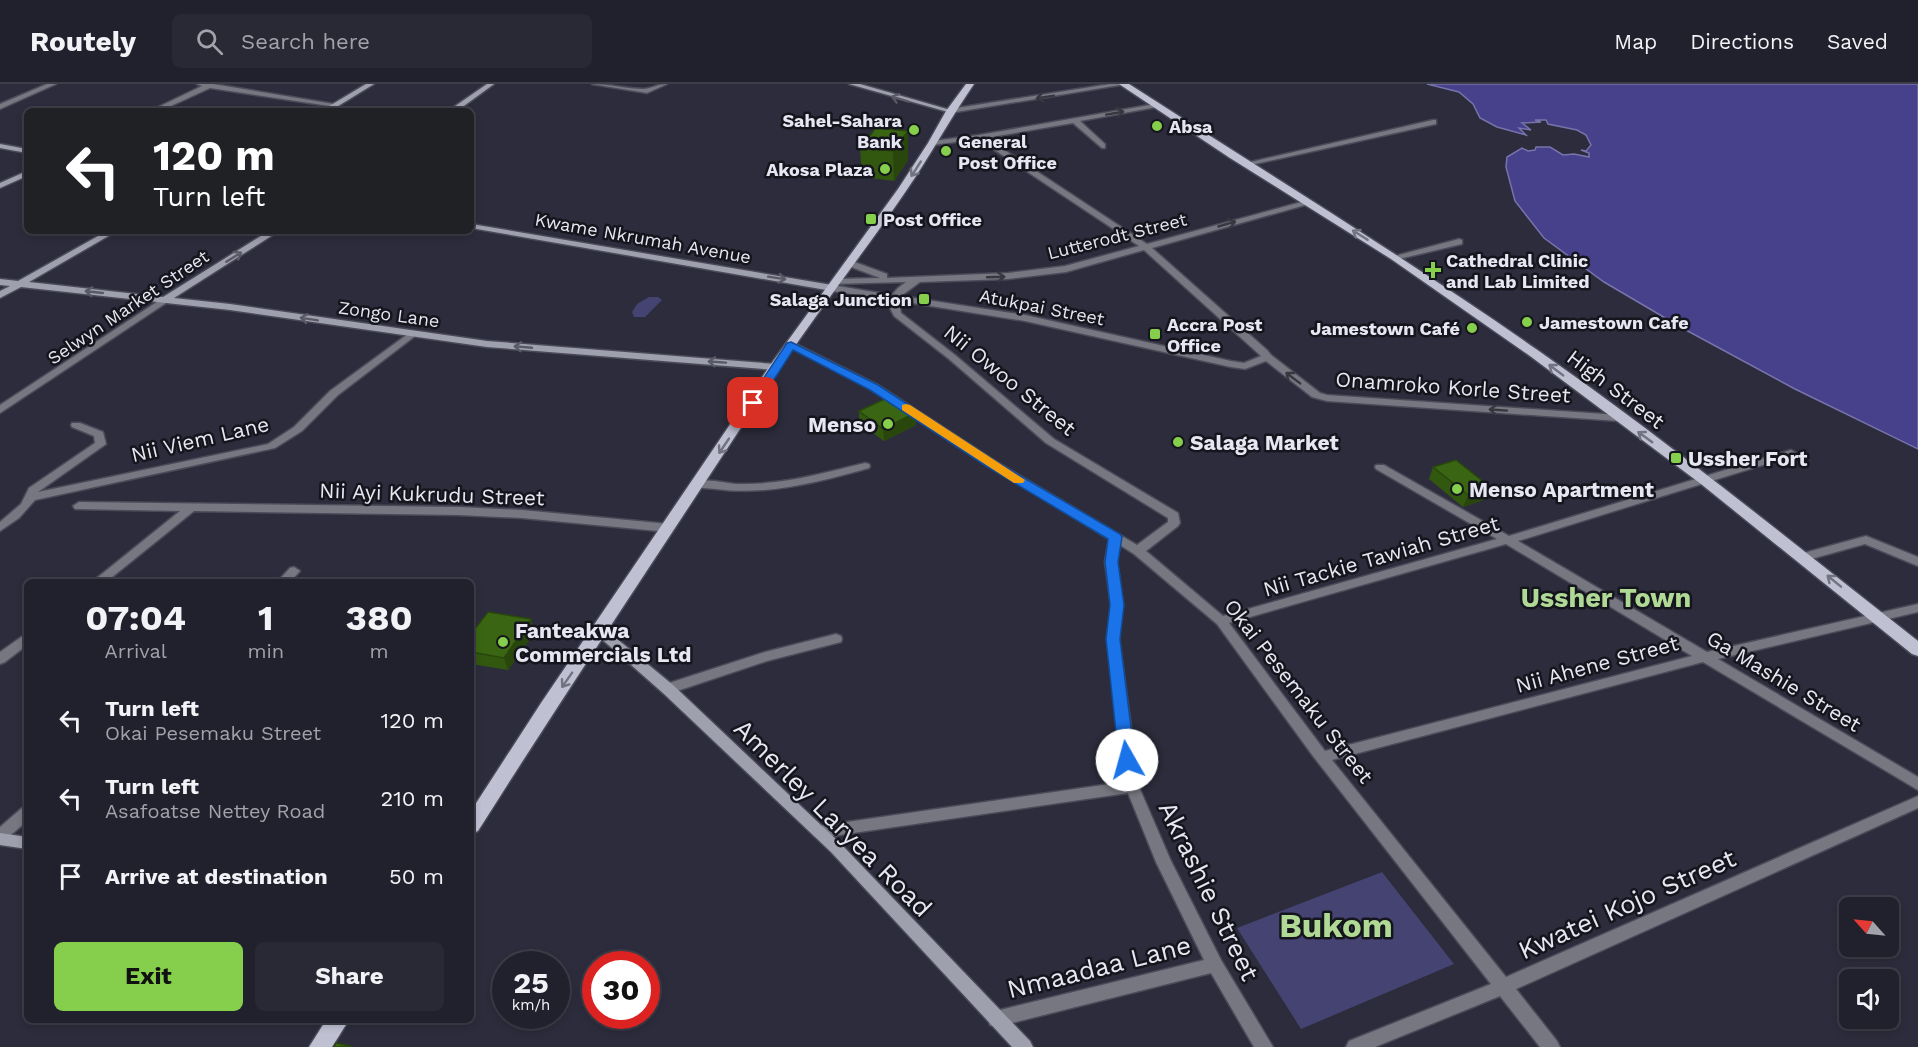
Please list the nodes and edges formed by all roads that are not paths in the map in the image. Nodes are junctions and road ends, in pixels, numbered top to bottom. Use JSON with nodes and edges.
{"nodes":[{"id":1,"x":53,"y":84,"type":"edge"},
{"id":2,"x":200,"y":84,"type":"edge"},
{"id":3,"x":371,"y":84,"type":"edge"},
{"id":4,"x":491,"y":84,"type":"edge"},
{"id":5,"x":595,"y":84,"type":"edge"},
{"id":6,"x":664,"y":84,"type":"edge"},
{"id":7,"x":852,"y":84,"type":"edge"},
{"id":8,"x":970,"y":84,"type":"edge"},
{"id":9,"x":1123,"y":84,"type":"edge"},
{"id":10,"x":211,"y":85,"type":"edge"},
{"id":11,"x":336,"y":105,"type":"junction"},
{"id":12,"x":1155,"y":106,"type":"junction"},
{"id":13,"x":0,"y":107,"type":"edge"},
{"id":14,"x":161,"y":108,"type":"edge"},
{"id":15,"x":330,"y":108,"type":"edge"},
{"id":16,"x":456,"y":108,"type":"edge"},
{"id":17,"x":950,"y":111,"type":"junction"},
{"id":18,"x":1074,"y":120,"type":"junction"},
{"id":19,"x":1433,"y":122,"type":"dead end"},
{"id":20,"x":979,"y":137,"type":"junction"},
{"id":21,"x":933,"y":143,"type":"junction"},
{"id":22,"x":0,"y":146,"type":"edge"},
{"id":23,"x":1102,"y":146,"type":"dead end"},
{"id":24,"x":24,"y":150,"type":"edge"},
{"id":25,"x":1246,"y":164,"type":"junction"},
{"id":26,"x":24,"y":172,"type":"edge"},
{"id":27,"x":24,"y":174,"type":"edge"},
{"id":28,"x":0,"y":176,"type":"edge"},
{"id":29,"x":0,"y":186,"type":"edge"},
{"id":30,"x":1306,"y":202,"type":"junction"},
{"id":31,"x":474,"y":226,"type":"edge"},
{"id":32,"x":108,"y":234,"type":"edge"},
{"id":33,"x":270,"y":234,"type":"edge"},
{"id":34,"x":1459,"y":242,"type":"dead end"},
{"id":35,"x":1146,"y":247,"type":"junction"},
{"id":36,"x":1395,"y":257,"type":"junction"},
{"id":37,"x":849,"y":263,"type":"junction"},
{"id":38,"x":898,"y":279,"type":"junction"},
{"id":39,"x":917,"y":281,"type":"junction"},
{"id":40,"x":0,"y":282,"type":"edge"},
{"id":41,"x":809,"y":282,"type":"joint"},
{"id":42,"x":18,"y":284,"type":"junction"},
{"id":43,"x":833,"y":285,"type":"junction"},
{"id":44,"x":0,"y":295,"type":"edge"},
{"id":45,"x":895,"y":298,"type":"junction"},
{"id":46,"x":166,"y":299,"type":"junction"},
{"id":47,"x":412,"y":334,"type":"junction"},
{"id":48,"x":791,"y":345,"type":"junction"},
{"id":49,"x":1267,"y":357,"type":"junction"},
{"id":50,"x":776,"y":367,"type":"junction"},
{"id":51,"x":0,"y":410,"type":"edge"},
{"id":52,"x":1619,"y":418,"type":"junction"},
{"id":53,"x":76,"y":425,"type":"dead end"},
{"id":54,"x":1791,"y":453,"type":"dead end"},
{"id":55,"x":865,"y":466,"type":"dead end"},
{"id":56,"x":1380,"y":467,"type":"dead end"},
{"id":57,"x":1706,"y":481,"type":"junction"},
{"id":58,"x":699,"y":484,"type":"junction"},
{"id":59,"x":32,"y":497,"type":"junction"},
{"id":60,"x":79,"y":506,"type":"dead end"},
{"id":61,"x":193,"y":506,"type":"junction"},
{"id":62,"x":0,"y":527,"type":"edge"},
{"id":63,"x":669,"y":528,"type":"junction"},
{"id":64,"x":1115,"y":537,"type":"junction"},
{"id":65,"x":1508,"y":540,"type":"junction"},
{"id":66,"x":1138,"y":551,"type":"junction"},
{"id":67,"x":1804,"y":557,"type":"junction"},
{"id":68,"x":1918,"y":562,"type":"edge"},
{"id":69,"x":294,"y":571,"type":"dead end"},
{"id":70,"x":102,"y":579,"type":"edge"},
{"id":71,"x":286,"y":579,"type":"edge"},
{"id":72,"x":1918,"y":608,"type":"edge"},
{"id":73,"x":1879,"y":618,"type":"junction"},
{"id":74,"x":1221,"y":621,"type":"junction"},
{"id":75,"x":601,"y":632,"type":"junction"},
{"id":76,"x":836,"y":639,"type":"dead end"},
{"id":77,"x":24,"y":640,"type":"edge"},
{"id":78,"x":1918,"y":650,"type":"edge"},
{"id":79,"x":1706,"y":657,"type":"junction"},
{"id":80,"x":0,"y":659,"type":"edge"},
{"id":81,"x":668,"y":689,"type":"junction"},
{"id":82,"x":1322,"y":757,"type":"junction"},
{"id":83,"x":1918,"y":784,"type":"edge"},
{"id":84,"x":1132,"y":787,"type":"junction"},
{"id":85,"x":1918,"y":802,"type":"edge"},
{"id":86,"x":24,"y":815,"type":"edge"},
{"id":87,"x":474,"y":822,"type":"edge"},
{"id":88,"x":819,"y":832,"type":"junction"},
{"id":89,"x":0,"y":838,"type":"edge"},
{"id":90,"x":24,"y":842,"type":"edge"},
{"id":91,"x":1215,"y":965,"type":"junction"},
{"id":92,"x":1505,"y":986,"type":"junction"},
{"id":93,"x":996,"y":1019,"type":"junction"},
{"id":94,"x":336,"y":1023,"type":"edge"},
{"id":95,"x":320,"y":1047,"type":"edge"},
{"id":96,"x":1024,"y":1047,"type":"edge"},
{"id":97,"x":1263,"y":1047,"type":"edge"},
{"id":98,"x":1355,"y":1047,"type":"edge"},
{"id":99,"x":1551,"y":1047,"type":"edge"}],
"edges":[{"from":1,"to":13,"type":"street"},
{"from":2,"to":10,"type":"street"},
{"from":3,"to":11,"type":"main road"},
{"from":4,"to":16,"type":"main road"},
{"from":5,"to":6,"type":"street"},
{"from":17,"to":7,"type":"main road","one_way":true},
{"from":8,"to":17,"type":"main road"},
{"from":9,"to":12,"type":"main road","name":"High Street"},
{"from":9,"to":17,"type":"street","one_way":true},
{"from":10,"to":11,"type":"street"},
{"from":10,"to":14,"type":"street"},
{"from":11,"to":15,"type":"main road"},
{"from":18,"to":12,"type":"street","one_way":true},
{"from":12,"to":25,"type":"main road","name":"High Street"},
{"from":17,"to":21,"type":"main road"},
{"from":18,"to":20,"type":"street"},
{"from":18,"to":23,"type":"street"},
{"from":19,"to":25,"type":"street"},
{"from":20,"to":21,"type":"street"},
{"from":20,"to":35,"type":"street"},
{"from":21,"to":37,"type":"main road","one_way":true},
{"from":22,"to":24,"type":"main road"},
{"from":25,"to":30,"type":"main road","name":"High Street"},
{"from":26,"to":28,"type":"main road"},
{"from":27,"to":29,"type":"main road"},
{"from":35,"to":30,"type":"street","name":"Lutterodt Street","one_way":true},
{"from":36,"to":30,"type":"main road","name":"High Street","one_way":true},
{"from":31,"to":41,"type":"main road","name":"Kwame Nkrumah Avenue","one_way":true},
{"from":32,"to":42,"type":"main road"},
{"from":46,"to":33,"type":"main road","name":"Selwyn Market Street","one_way":true},
{"from":34,"to":36,"type":"street"},
{"from":39,"to":35,"type":"street","name":"Lutterodt Street","one_way":true},
{"from":35,"to":49,"type":"street"},
{"from":52,"to":36,"type":"main road","name":"High Street","one_way":true},
{"from":37,"to":38,"type":"street"},
{"from":37,"to":43,"type":"main road"},
{"from":38,"to":39,"type":"street","name":"Lutterodt Street"},
{"from":38,"to":43,"type":"street"},
{"from":39,"to":45,"type":"street"},
{"from":40,"to":42,"type":"main road","name":"Zongo Lane"},
{"from":41,"to":43,"type":"main road","name":"Atukpai Street"},
{"from":42,"to":44,"type":"main road"},
{"from":46,"to":42,"type":"main road","name":"Zongo Lane","one_way":true},
{"from":43,"to":45,"type":"street","name":"Atukpai Street"},
{"from":43,"to":48,"type":"main road"},
{"from":45,"to":49,"type":"street","name":"Atukpai Street"},
{"from":45,"to":66,"type":"street","name":"Nii Owoo Street"},
{"from":47,"to":46,"type":"main road","name":"Zongo Lane","one_way":true},
{"from":46,"to":51,"type":"street","name":"Selwyn Market Street"},
{"from":50,"to":47,"type":"main road","name":"Zongo Lane","one_way":true},
{"from":47,"to":59,"type":"street","name":"Nii Viem Lane"},
{"from":48,"to":50,"type":"main road"},
{"from":48,"to":64,"type":"street","name":"Okai Pesemaku Street"},
{"from":52,"to":49,"type":"street","name":"Onamroko Korle Street","one_way":true},
{"from":50,"to":58,"type":"main road","one_way":true},
{"from":57,"to":52,"type":"main road","name":"High Street","one_way":true},
{"from":53,"to":59,"type":"street"},
{"from":54,"to":57,"type":"street","name":"Nii Tackie Tawiah Street"},
{"from":55,"to":58,"type":"street"},
{"from":56,"to":65,"type":"street","name":"Ga Mashie Street"},
{"from":57,"to":65,"type":"street","name":"Nii Tackie Tawiah Street"},
{"from":57,"to":67,"type":"main road","name":"High Street"},
{"from":58,"to":63,"type":"main road"},
{"from":59,"to":62,"type":"street"},
{"from":60,"to":61,"type":"street","name":"Nii Ayi Kukrudu Street"},
{"from":61,"to":63,"type":"street","name":"Nii Ayi Kukrudu Street"},
{"from":61,"to":70,"type":"street"},
{"from":63,"to":75,"type":"main road"},
{"from":64,"to":66,"type":"street","name":"Okai Pesemaku Street"},
{"from":64,"to":84,"type":"street","name":"Akrashie Street"},
{"from":65,"to":74,"type":"street","name":"Nii Tackie Tawiah Street"},
{"from":65,"to":79,"type":"street","name":"Ga Mashie Street"},
{"from":66,"to":74,"type":"street","name":"Okai Pesemaku Street"},
{"from":67,"to":68,"type":"street"},
{"from":73,"to":67,"type":"main road","name":"High Street","one_way":true},
{"from":69,"to":71,"type":"street"},
{"from":72,"to":73,"type":"street","name":"Nii Ahene Street"},
{"from":73,"to":78,"type":"main road","name":"High Street"},
{"from":73,"to":79,"type":"street","name":"Nii Ahene Street"},
{"from":74,"to":82,"type":"street","name":"Okai Pesemaku Street"},
{"from":75,"to":81,"type":"main road","name":"Amerley Laryea Road"},
{"from":75,"to":87,"type":"main road","one_way":true},
{"from":76,"to":81,"type":"street"},
{"from":77,"to":80,"type":"street"},
{"from":79,"to":82,"type":"street","name":"Nii Ahene Street"},
{"from":79,"to":83,"type":"street","name":"Ga Mashie Street"},
{"from":81,"to":88,"type":"main road","name":"Amerley Laryea Road"},
{"from":82,"to":92,"type":"street","name":"Okai Pesemaku Street"},
{"from":84,"to":88,"type":"street"},
{"from":84,"to":91,"type":"street","name":"Akrashie Street"},
{"from":85,"to":92,"type":"street","name":"Kwatei Kojo Street"},
{"from":86,"to":89,"type":"street"},
{"from":88,"to":93,"type":"main road","name":"Amerley Laryea Road"},
{"from":89,"to":90,"type":"main road"},
{"from":91,"to":93,"type":"street","name":"Nmaadaa Lane"},
{"from":91,"to":97,"type":"street","name":"Akrashie Street"},
{"from":92,"to":98,"type":"street","name":"Kwatei Kojo Street"},
{"from":92,"to":99,"type":"street","name":"Okai Pesemaku Street"},
{"from":93,"to":96,"type":"main road","name":"Amerley Laryea Road"},
{"from":94,"to":95,"type":"main road"}]}
